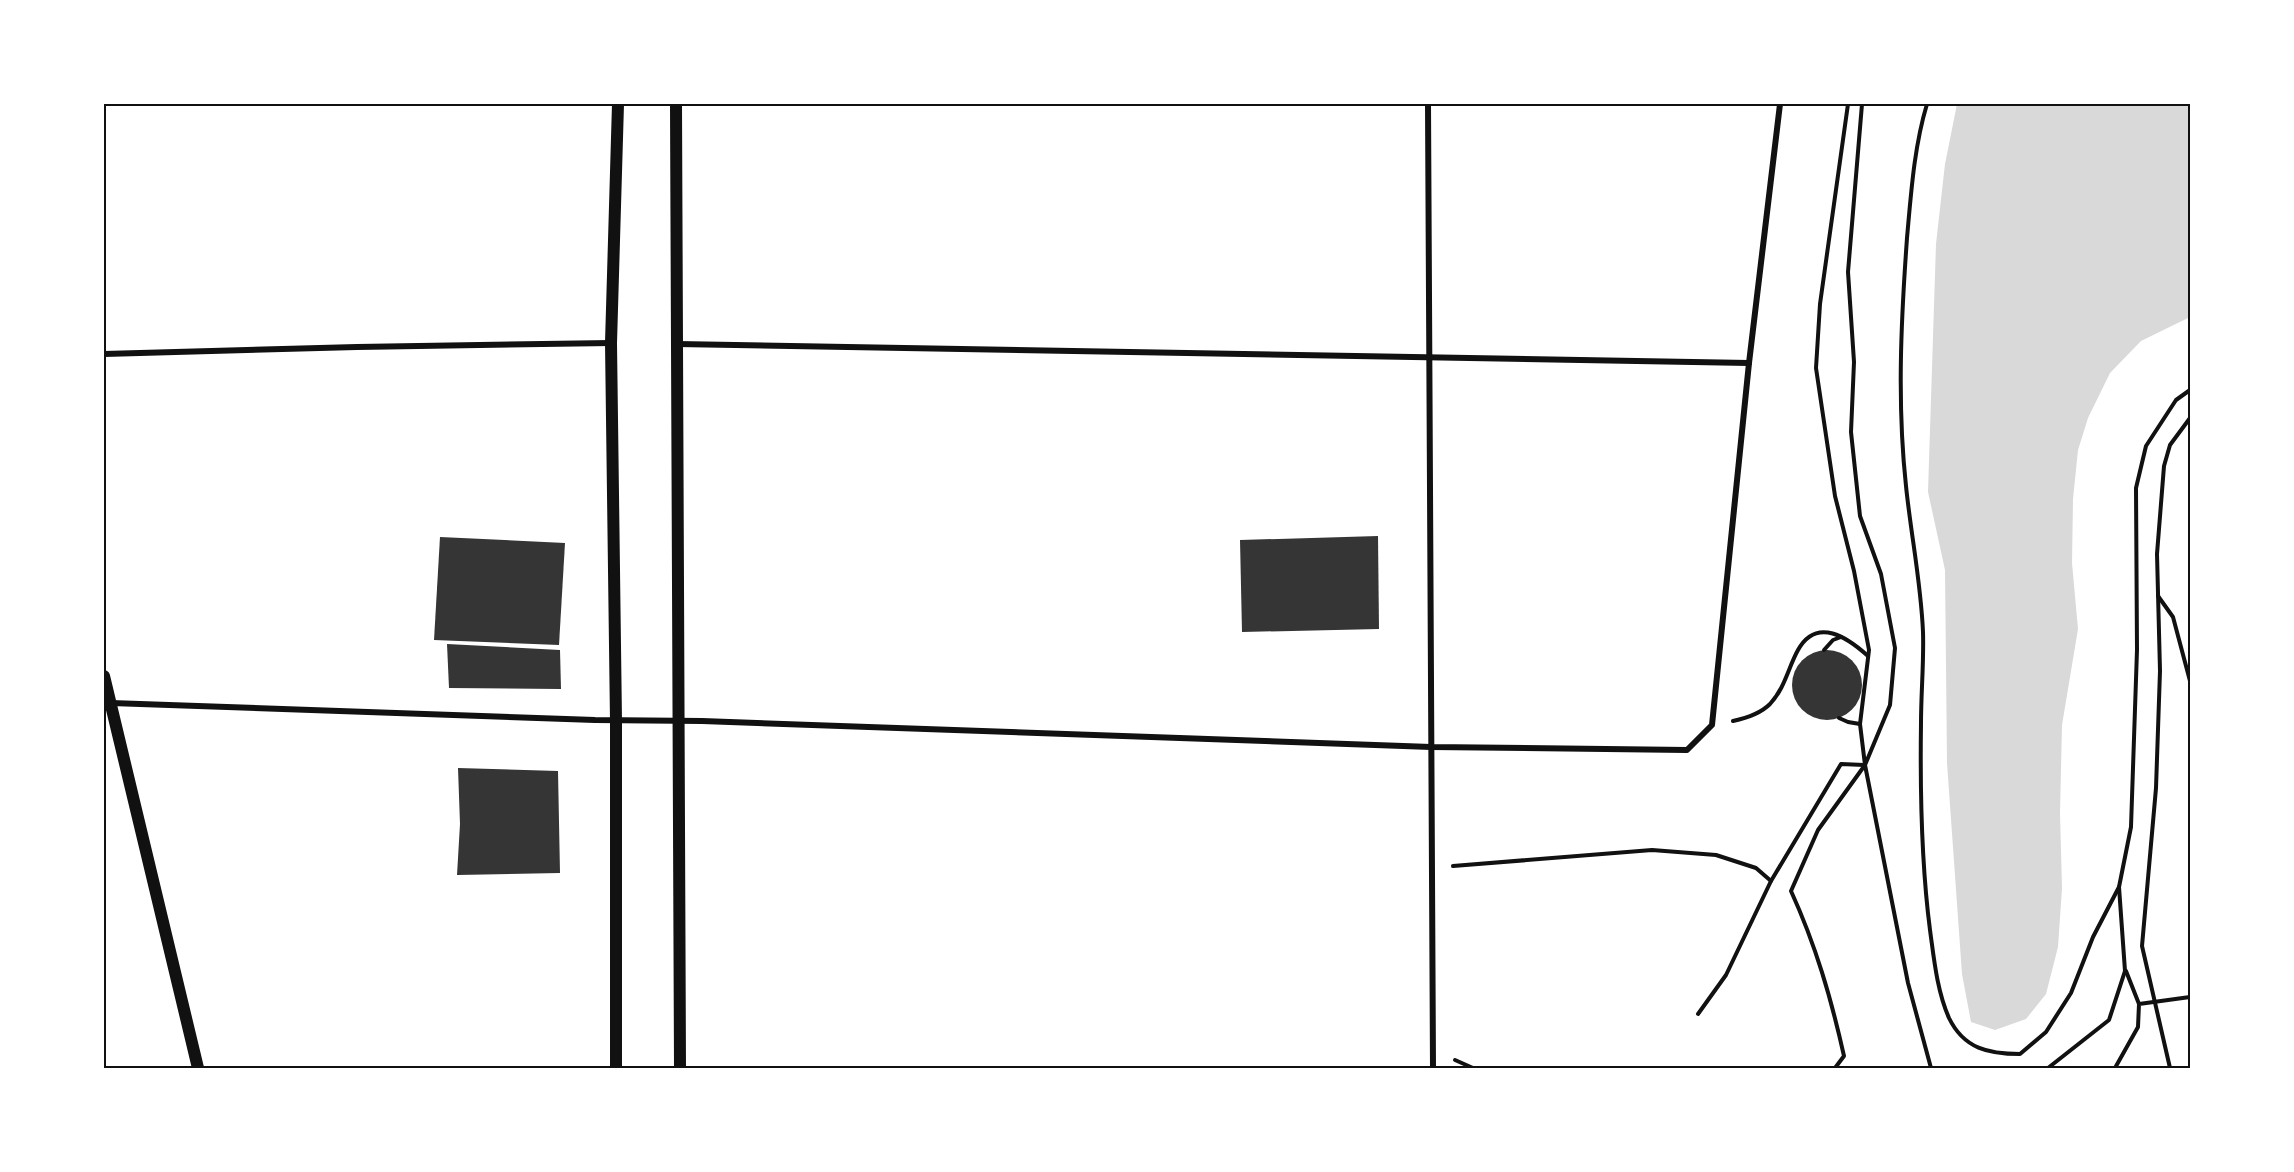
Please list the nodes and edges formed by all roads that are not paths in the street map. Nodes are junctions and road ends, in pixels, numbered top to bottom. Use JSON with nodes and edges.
{"nodes":[{"id":1,"x":618,"y":104,"type":"edge"},
{"id":2,"x":676,"y":104,"type":"edge"},
{"id":3,"x":1428,"y":104,"type":"edge"},
{"id":4,"x":1780,"y":104,"type":"edge"},
{"id":5,"x":611,"y":343,"type":"junction"},
{"id":6,"x":677,"y":344,"type":"junction"},
{"id":7,"x":104,"y":354,"type":"edge"},
{"id":8,"x":1429,"y":357,"type":"junction"},
{"id":9,"x":1749,"y":363,"type":"junction"},
{"id":10,"x":104,"y":676,"type":"edge"},
{"id":11,"x":110,"y":704,"type":"junction"},
{"id":12,"x":680,"y":720,"type":"junction"},
{"id":13,"x":616,"y":721,"type":"junction"},
{"id":14,"x":1431,"y":747,"type":"junction"},
{"id":15,"x":198,"y":1068,"type":"edge"},
{"id":16,"x":616,"y":1068,"type":"edge"},
{"id":17,"x":680,"y":1068,"type":"edge"},
{"id":18,"x":1433,"y":1068,"type":"edge"}],
"edges":[{"from":1,"to":5,"type":"main road"},
{"from":2,"to":6,"type":"main road"},
{"from":3,"to":8,"type":"street"},
{"from":4,"to":9,"type":"street"},
{"from":5,"to":7,"type":"street"},
{"from":5,"to":13,"type":"main road"},
{"from":6,"to":8,"type":"street"},
{"from":6,"to":12,"type":"main road"},
{"from":8,"to":9,"type":"street"},
{"from":8,"to":14,"type":"street"},
{"from":9,"to":14,"type":"street"},
{"from":10,"to":11,"type":"main road"},
{"from":11,"to":13,"type":"street"},
{"from":11,"to":15,"type":"main road"},
{"from":12,"to":13,"type":"street"},
{"from":12,"to":14,"type":"street"},
{"from":12,"to":17,"type":"main road"},
{"from":13,"to":16,"type":"main road"},
{"from":14,"to":18,"type":"street"}]}
